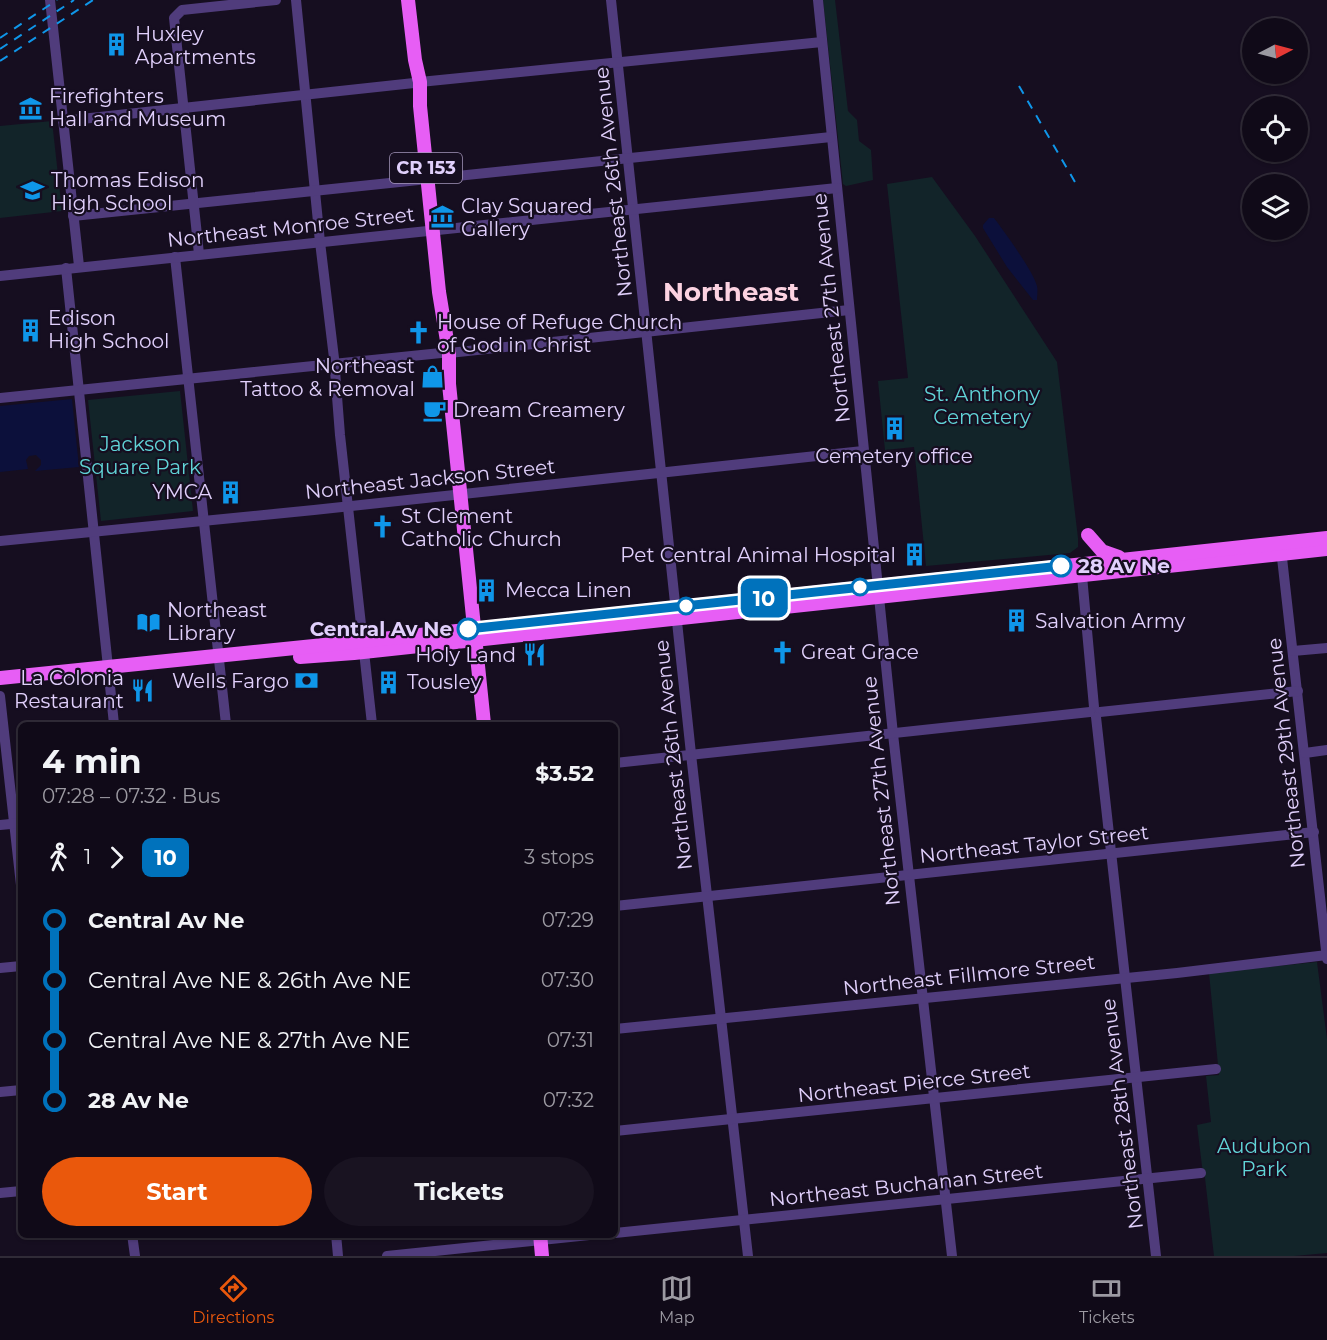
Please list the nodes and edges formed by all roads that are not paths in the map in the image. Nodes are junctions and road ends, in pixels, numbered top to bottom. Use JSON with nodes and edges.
{"nodes":[{"id":1,"x":50,"y":0,"type":"edge"},
{"id":2,"x":276,"y":0,"type":"edge"},
{"id":3,"x":296,"y":0,"type":"edge"},
{"id":4,"x":408,"y":0,"type":"edge"},
{"id":5,"x":611,"y":0,"type":"edge"},
{"id":6,"x":818,"y":0,"type":"edge"},
{"id":7,"x":822,"y":42,"type":"junction"},
{"id":8,"x":619,"y":62,"type":"junction"},
{"id":9,"x":417,"y":83,"type":"junction"},
{"id":10,"x":306,"y":94,"type":"junction"},
{"id":11,"x":184,"y":108,"type":"junction"},
{"id":12,"x":63,"y":121,"type":"junction"},
{"id":13,"x":831,"y":137,"type":"junction"},
{"id":14,"x":629,"y":158,"type":"junction"},
{"id":15,"x":427,"y":179,"type":"junction"},
{"id":16,"x":837,"y":188,"type":"junction"},
{"id":17,"x":316,"y":190,"type":"junction"},
{"id":18,"x":195,"y":203,"type":"junction"},
{"id":19,"x":634,"y":208,"type":"junction"},
{"id":20,"x":73,"y":216,"type":"junction"},
{"id":21,"x":433,"y":231,"type":"junction"},
{"id":22,"x":320,"y":242,"type":"junction"},
{"id":23,"x":199,"y":254,"type":"junction"},
{"id":24,"x":175,"y":257,"type":"junction"},
{"id":25,"x":79,"y":267,"type":"junction"},
{"id":26,"x":66,"y":268,"type":"junction"},
{"id":27,"x":0,"y":276,"type":"edge"},
{"id":28,"x":849,"y":310,"type":"junction"},
{"id":29,"x":646,"y":331,"type":"junction"},
{"id":30,"x":445,"y":353,"type":"junction"},
{"id":31,"x":335,"y":364,"type":"junction"},
{"id":32,"x":188,"y":380,"type":"junction"},
{"id":33,"x":79,"y":390,"type":"junction"},
{"id":34,"x":0,"y":398,"type":"edge"},
{"id":35,"x":863,"y":451,"type":"junction"},
{"id":36,"x":661,"y":474,"type":"junction"},
{"id":37,"x":460,"y":494,"type":"junction"},
{"id":38,"x":349,"y":505,"type":"junction"},
{"id":39,"x":204,"y":520,"type":"junction"},
{"id":40,"x":93,"y":532,"type":"junction"},
{"id":41,"x":1088,"y":536,"type":"dead end"},
{"id":42,"x":1327,"y":538,"type":"edge"},
{"id":43,"x":0,"y":541,"type":"edge"},
{"id":44,"x":1281,"y":548,"type":"junction"},
{"id":45,"x":1327,"y":549,"type":"edge"},
{"id":46,"x":1139,"y":557,"type":"junction"},
{"id":47,"x":1082,"y":576,"type":"junction"},
{"id":48,"x":878,"y":591,"type":"junction"},
{"id":49,"x":676,"y":613,"type":"junction"},
{"id":50,"x":474,"y":634,"type":"junction"},
{"id":51,"x":364,"y":647,"type":"junction"},
{"id":52,"x":1327,"y":648,"type":"edge"},
{"id":53,"x":1293,"y":651,"type":"junction"},
{"id":54,"x":219,"y":660,"type":"junction"},
{"id":55,"x":108,"y":672,"type":"junction"},
{"id":56,"x":0,"y":678,"type":"edge"},
{"id":57,"x":0,"y":687,"type":"edge"},
{"id":58,"x":1298,"y":691,"type":"junction"},
{"id":59,"x":0,"y":696,"type":"edge"},
{"id":60,"x":1095,"y":712,"type":"junction"},
{"id":61,"x":114,"y":722,"type":"edge"},
{"id":62,"x":226,"y":722,"type":"edge"},
{"id":63,"x":372,"y":722,"type":"edge"},
{"id":64,"x":484,"y":722,"type":"edge"},
{"id":65,"x":893,"y":734,"type":"junction"},
{"id":66,"x":1327,"y":750,"type":"edge"},
{"id":67,"x":1305,"y":753,"type":"junction"},
{"id":68,"x":691,"y":755,"type":"junction"},
{"id":69,"x":618,"y":763,"type":"edge"},
{"id":70,"x":18,"y":824,"type":"edge"},
{"id":71,"x":0,"y":825,"type":"edge"},
{"id":72,"x":1314,"y":832,"type":"junction"},
{"id":73,"x":1110,"y":854,"type":"junction"},
{"id":74,"x":1327,"y":855,"type":"edge"},
{"id":75,"x":1315,"y":856,"type":"junction"},
{"id":76,"x":909,"y":875,"type":"junction"},
{"id":77,"x":706,"y":897,"type":"junction"},
{"id":78,"x":618,"y":906,"type":"edge"},
{"id":79,"x":1327,"y":956,"type":"edge"},
{"id":80,"x":18,"y":966,"type":"edge"},
{"id":81,"x":0,"y":968,"type":"edge"},
{"id":82,"x":1124,"y":976,"type":"junction"},
{"id":83,"x":922,"y":998,"type":"junction"},
{"id":84,"x":721,"y":1018,"type":"junction"},
{"id":85,"x":618,"y":1029,"type":"edge"},
{"id":86,"x":1216,"y":1069,"type":"dead end"},
{"id":87,"x":1137,"y":1077,"type":"junction"},
{"id":88,"x":18,"y":1090,"type":"edge"},
{"id":89,"x":0,"y":1092,"type":"edge"},
{"id":90,"x":934,"y":1098,"type":"junction"},
{"id":91,"x":732,"y":1119,"type":"junction"},
{"id":92,"x":618,"y":1131,"type":"edge"},
{"id":93,"x":1200,"y":1173,"type":"dead end"},
{"id":94,"x":1148,"y":1179,"type":"junction"},
{"id":95,"x":18,"y":1191,"type":"edge"},
{"id":96,"x":0,"y":1194,"type":"edge"},
{"id":97,"x":946,"y":1199,"type":"junction"},
{"id":98,"x":744,"y":1220,"type":"junction"},
{"id":99,"x":618,"y":1233,"type":"edge"},
{"id":100,"x":133,"y":1238,"type":"edge"},
{"id":101,"x":336,"y":1238,"type":"edge"},
{"id":102,"x":540,"y":1238,"type":"edge"},
{"id":103,"x":135,"y":1256,"type":"edge"},
{"id":104,"x":338,"y":1256,"type":"edge"},
{"id":105,"x":387,"y":1256,"type":"edge"},
{"id":106,"x":542,"y":1256,"type":"edge"},
{"id":107,"x":747,"y":1256,"type":"edge"},
{"id":108,"x":952,"y":1256,"type":"edge"},
{"id":109,"x":1156,"y":1256,"type":"edge"}],
"edges":[{"from":1,"to":12,"type":"street"},
{"from":2,"to":11,"type":"street"},
{"from":3,"to":10,"type":"street"},
{"from":4,"to":9,"type":"main road","number":"CR 153"},
{"from":5,"to":8,"type":"street","name":"Northeast 26th Avenue"},
{"from":6,"to":7,"type":"street","name":"Northeast 27th Avenue"},
{"from":7,"to":8,"type":"street"},
{"from":7,"to":13,"type":"street","name":"Northeast 27th Avenue"},
{"from":8,"to":9,"type":"street"},
{"from":8,"to":14,"type":"street","name":"Northeast 26th Avenue"},
{"from":9,"to":10,"type":"street"},
{"from":9,"to":15,"type":"main road","number":"CR 153"},
{"from":10,"to":11,"type":"street"},
{"from":10,"to":17,"type":"street"},
{"from":11,"to":12,"type":"street"},
{"from":11,"to":18,"type":"street"},
{"from":12,"to":20,"type":"street"},
{"from":13,"to":14,"type":"street"},
{"from":13,"to":16,"type":"street","name":"Northeast 27th Avenue"},
{"from":14,"to":15,"type":"street"},
{"from":14,"to":19,"type":"street","name":"Northeast 26th Avenue"},
{"from":15,"to":17,"type":"street"},
{"from":15,"to":21,"type":"main road","number":"CR 153"},
{"from":16,"to":19,"type":"street","name":"Northeast Monroe Street"},
{"from":16,"to":28,"type":"street","name":"Northeast 27th Avenue"},
{"from":17,"to":18,"type":"street"},
{"from":17,"to":22,"type":"street"},
{"from":18,"to":20,"type":"street"},
{"from":18,"to":23,"type":"street"},
{"from":19,"to":21,"type":"street","name":"Northeast Monroe Street"},
{"from":19,"to":29,"type":"street","name":"Northeast 26th Avenue"},
{"from":20,"to":25,"type":"street"},
{"from":21,"to":22,"type":"street","name":"Northeast Monroe Street"},
{"from":21,"to":30,"type":"main road","number":"CR 153"},
{"from":22,"to":23,"type":"street","name":"Northeast Monroe Street"},
{"from":22,"to":31,"type":"street"},
{"from":23,"to":24,"type":"street","name":"Northeast Monroe Street"},
{"from":24,"to":25,"type":"street","name":"Northeast Monroe Street"},
{"from":24,"to":32,"type":"street"},
{"from":25,"to":26,"type":"street","name":"Northeast Monroe Street"},
{"from":26,"to":27,"type":"street","name":"Northeast Monroe Street"},
{"from":26,"to":33,"type":"street"},
{"from":28,"to":29,"type":"street"},
{"from":28,"to":35,"type":"street","name":"Northeast 27th Avenue"},
{"from":29,"to":30,"type":"street"},
{"from":29,"to":36,"type":"street","name":"Northeast 26th Avenue"},
{"from":30,"to":31,"type":"street"},
{"from":30,"to":37,"type":"main road","number":"CR 153"},
{"from":31,"to":32,"type":"street"},
{"from":31,"to":38,"type":"street"},
{"from":32,"to":33,"type":"street"},
{"from":32,"to":39,"type":"street"},
{"from":33,"to":34,"type":"street"},
{"from":33,"to":40,"type":"street"},
{"from":35,"to":36,"type":"street","name":"Northeast Jackson Street"},
{"from":35,"to":48,"type":"street","name":"Northeast 27th Avenue"},
{"from":36,"to":37,"type":"street","name":"Northeast Jackson Street"},
{"from":36,"to":49,"type":"street","name":"Northeast 26th Avenue"},
{"from":37,"to":38,"type":"street","name":"Northeast Jackson Street"},
{"from":37,"to":50,"type":"main road","number":"CR 153"},
{"from":38,"to":39,"type":"street","name":"Northeast Jackson Street"},
{"from":38,"to":51,"type":"street"},
{"from":39,"to":40,"type":"street","name":"Northeast Jackson Street"},
{"from":39,"to":54,"type":"street"},
{"from":40,"to":43,"type":"street","name":"Northeast Jackson Street"},
{"from":40,"to":55,"type":"street"},
{"from":41,"to":46,"type":"main road"},
{"from":42,"to":44,"type":"main road"},
{"from":44,"to":45,"type":"main road"},
{"from":44,"to":46,"type":"main road"},
{"from":44,"to":47,"type":"main road"},
{"from":44,"to":53,"type":"street","name":"Northeast 29th Avenue"},
{"from":46,"to":48,"type":"main road"},
{"from":47,"to":48,"type":"main road"},
{"from":47,"to":60,"type":"street","name":"Northeast 28th Avenue"},
{"from":48,"to":49,"type":"main road"},
{"from":48,"to":65,"type":"street","name":"Northeast 27th Avenue"},
{"from":49,"to":50,"type":"main road"},
{"from":49,"to":68,"type":"street","name":"Northeast 26th Avenue"},
{"from":50,"to":51,"type":"main road"},
{"from":50,"to":64,"type":"main road","number":"CR 153"},
{"from":51,"to":54,"type":"main road"},
{"from":51,"to":63,"type":"street"},
{"from":52,"to":53,"type":"street"},
{"from":53,"to":58,"type":"street","name":"Northeast 29th Avenue"},
{"from":54,"to":55,"type":"main road"},
{"from":54,"to":62,"type":"street"},
{"from":55,"to":56,"type":"main road"},
{"from":55,"to":57,"type":"main road"},
{"from":55,"to":61,"type":"street"},
{"from":58,"to":60,"type":"street"},
{"from":58,"to":67,"type":"street","name":"Northeast 29th Avenue"},
{"from":59,"to":70,"type":"street"},
{"from":60,"to":65,"type":"street"},
{"from":60,"to":73,"type":"street","name":"Northeast 28th Avenue"},
{"from":65,"to":68,"type":"street"},
{"from":65,"to":76,"type":"street","name":"Northeast 27th Avenue"},
{"from":66,"to":67,"type":"street"},
{"from":67,"to":72,"type":"street","name":"Northeast 29th Avenue"},
{"from":68,"to":69,"type":"street"},
{"from":68,"to":77,"type":"street","name":"Northeast 26th Avenue"},
{"from":70,"to":71,"type":"street"},
{"from":72,"to":73,"type":"street","name":"Northeast Taylor Street"},
{"from":72,"to":75,"type":"street","name":"Northeast 29th Avenue"},
{"from":73,"to":76,"type":"street","name":"Northeast Taylor Street"},
{"from":73,"to":82,"type":"street","name":"Northeast 28th Avenue"},
{"from":74,"to":75,"type":"street"},
{"from":75,"to":79,"type":"street","name":"Northeast 29th Avenue"},
{"from":76,"to":77,"type":"street","name":"Northeast Taylor Street"},
{"from":76,"to":83,"type":"street","name":"Northeast 27th Avenue"},
{"from":77,"to":78,"type":"street","name":"Northeast Taylor Street"},
{"from":77,"to":84,"type":"street","name":"Northeast 26th Avenue"},
{"from":79,"to":82,"type":"street","name":"Northeast Fillmore Street"},
{"from":80,"to":81,"type":"street"},
{"from":82,"to":83,"type":"street","name":"Northeast Fillmore Street"},
{"from":82,"to":87,"type":"street","name":"Northeast 28th Avenue"},
{"from":83,"to":84,"type":"street","name":"Northeast Fillmore Street"},
{"from":83,"to":90,"type":"street","name":"Northeast 27th Avenue"},
{"from":84,"to":85,"type":"street","name":"Northeast Fillmore Street"},
{"from":84,"to":91,"type":"street","name":"Northeast 26th Avenue"},
{"from":86,"to":87,"type":"street","name":"Northeast Pierce Street"},
{"from":87,"to":90,"type":"street","name":"Northeast Pierce Street"},
{"from":87,"to":94,"type":"street","name":"Northeast 28th Avenue"},
{"from":88,"to":89,"type":"street"},
{"from":90,"to":91,"type":"street","name":"Northeast Pierce Street"},
{"from":90,"to":97,"type":"street","name":"Northeast 27th Avenue"},
{"from":91,"to":92,"type":"street","name":"Northeast Pierce Street"},
{"from":91,"to":98,"type":"street","name":"Northeast 26th Avenue"},
{"from":93,"to":94,"type":"street","name":"Northeast Buchanan Street"},
{"from":94,"to":97,"type":"street","name":"Northeast Buchanan Street"},
{"from":94,"to":109,"type":"street","name":"Northeast 28th Avenue"},
{"from":95,"to":96,"type":"street"},
{"from":97,"to":98,"type":"street","name":"Northeast Buchanan Street"},
{"from":97,"to":108,"type":"street","name":"Northeast 27th Avenue"},
{"from":98,"to":99,"type":"street","name":"Northeast Buchanan Street"},
{"from":98,"to":107,"type":"street","name":"Northeast 26th Avenue"},
{"from":100,"to":103,"type":"street"},
{"from":101,"to":104,"type":"street"},
{"from":102,"to":105,"type":"street"},
{"from":102,"to":106,"type":"main road"}]}
